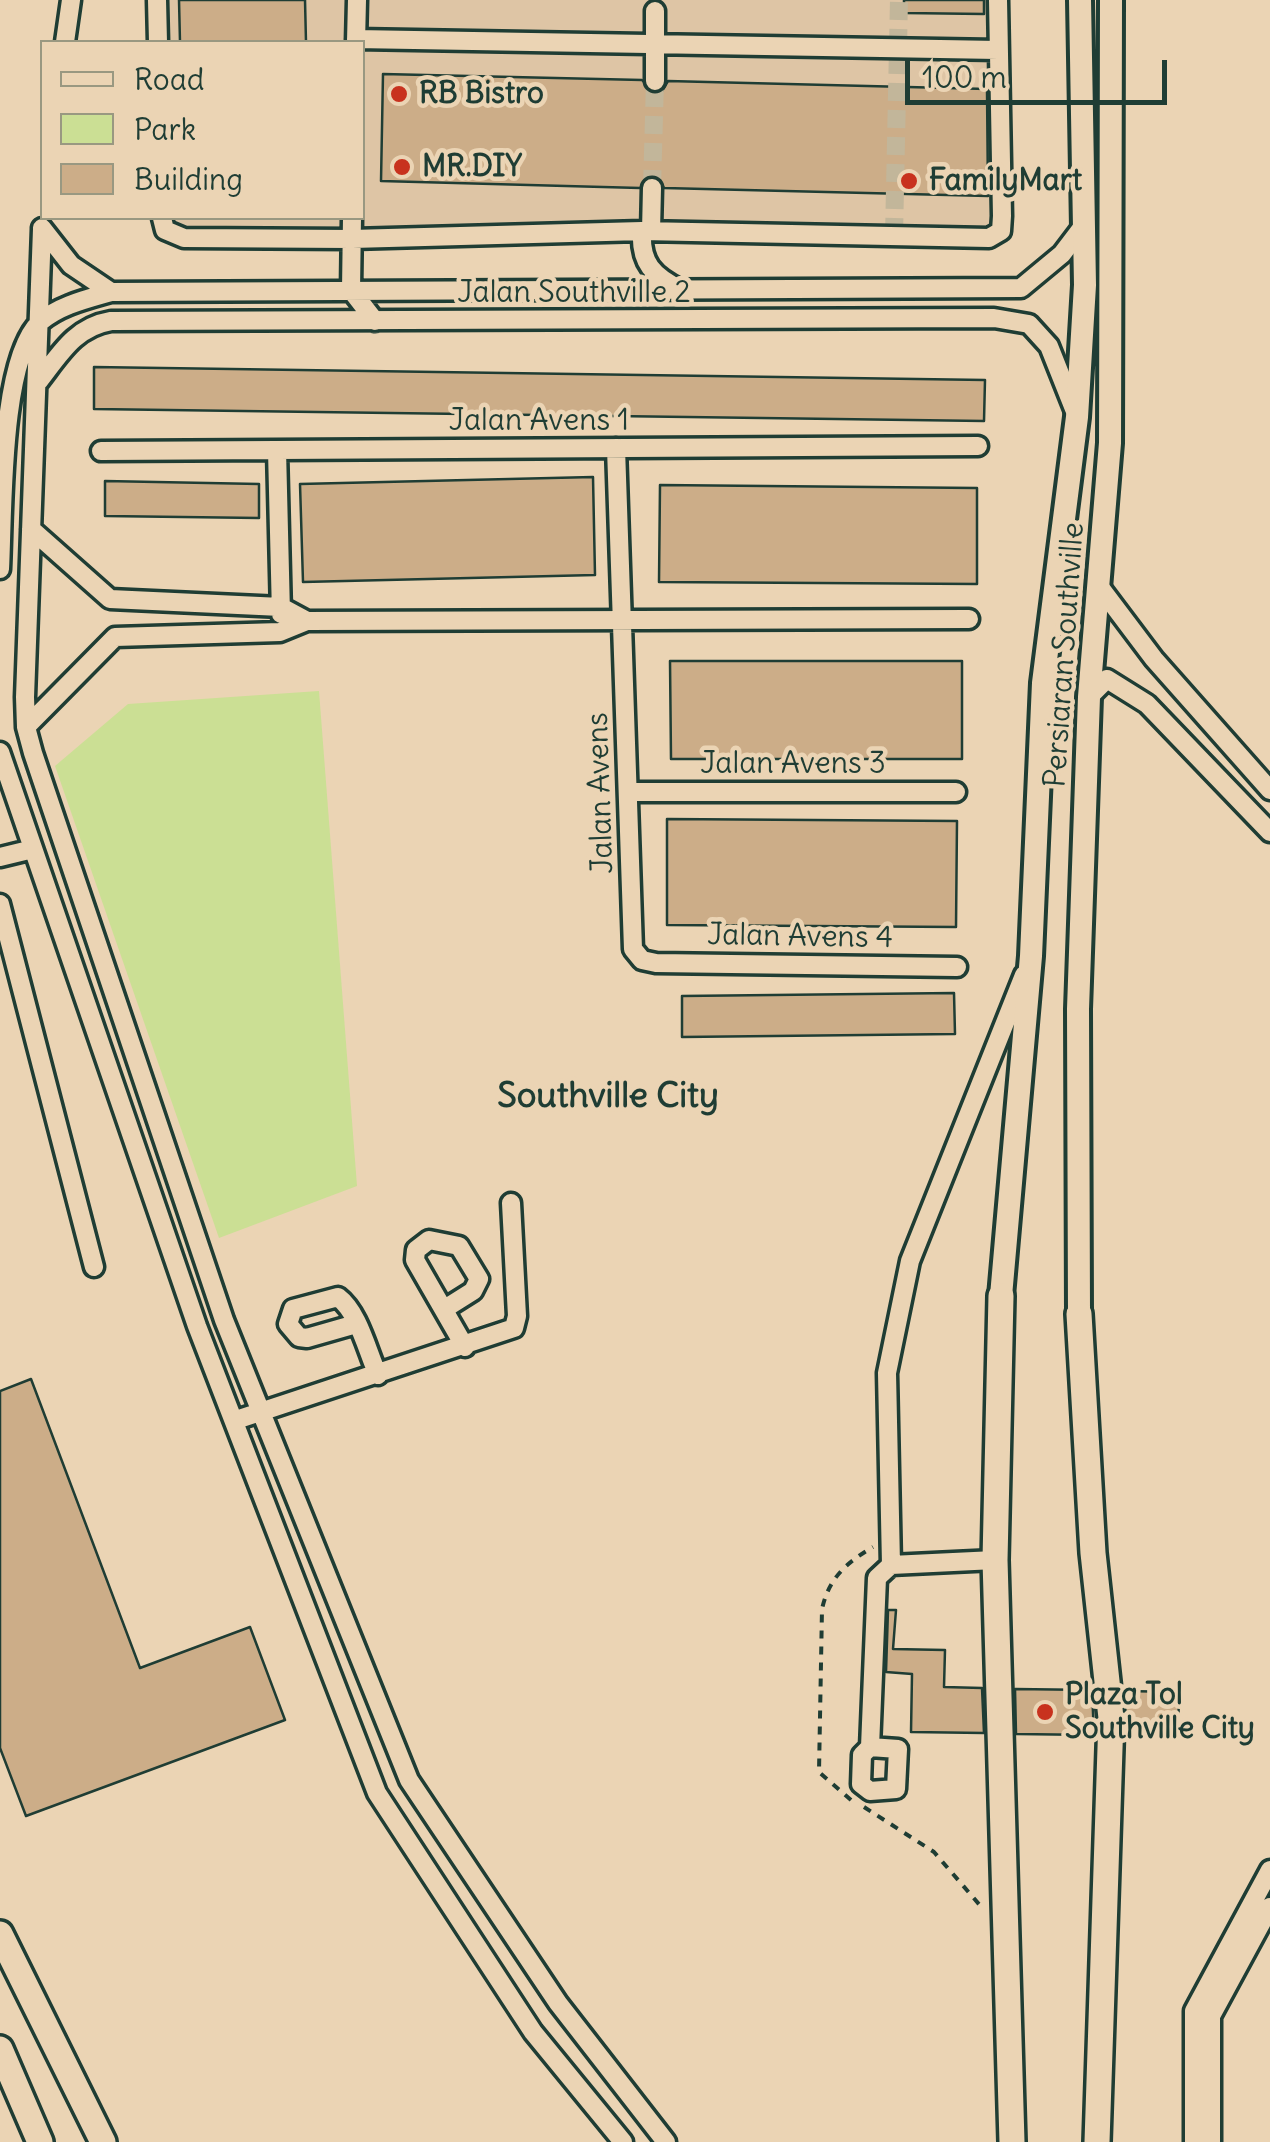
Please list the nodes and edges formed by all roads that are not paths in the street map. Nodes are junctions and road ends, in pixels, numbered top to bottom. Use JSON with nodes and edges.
{"nodes":[{"id":1,"x":72,"y":0,"type":"edge"},
{"id":2,"x":158,"y":0,"type":"edge"},
{"id":3,"x":356,"y":0,"type":"edge"},
{"id":4,"x":998,"y":0,"type":"edge"},
{"id":5,"x":1080,"y":0,"type":"edge"},
{"id":6,"x":1111,"y":0,"type":"edge"},
{"id":7,"x":655,"y":10,"type":"dead end"},
{"id":8,"x":65,"y":40,"type":"edge"},
{"id":9,"x":158,"y":40,"type":"edge"},
{"id":10,"x":356,"y":40,"type":"edge"},
{"id":11,"x":365,"y":41,"type":"edge"},
{"id":12,"x":654,"y":44,"type":"junction"},
{"id":13,"x":998,"y":50,"type":"junction"},
{"id":14,"x":655,"y":80,"type":"tunnel mouth"},
{"id":15,"x":652,"y":188,"type":"tunnel mouth"},
{"id":16,"x":162,"y":220,"type":"edge"},
{"id":17,"x":352,"y":220,"type":"edge"},
{"id":18,"x":42,"y":223,"type":"edge"},
{"id":19,"x":1084,"y":225,"type":"junction"},
{"id":20,"x":646,"y":231,"type":"junction"},
{"id":21,"x":352,"y":239,"type":"junction"},
{"id":22,"x":351,"y":290,"type":"junction"},
{"id":23,"x":111,"y":292,"type":"junction"},
{"id":24,"x":686,"y":292,"type":"junction"},
{"id":25,"x":375,"y":321,"type":"junction"},
{"id":26,"x":37,"y":323,"type":"junction"},
{"id":27,"x":39,"y":381,"type":"junction"},
{"id":28,"x":1077,"y":417,"type":"junction"},
{"id":29,"x":978,"y":446,"type":"dead end"},
{"id":30,"x":616,"y":448,"type":"junction"},
{"id":31,"x":277,"y":450,"type":"junction"},
{"id":32,"x":101,"y":451,"type":"dead end"},
{"id":33,"x":31,"y":529,"type":"junction"},
{"id":34,"x":0,"y":569,"type":"edge"},
{"id":35,"x":1099,"y":586,"type":"junction"},
{"id":36,"x":159,"y":603,"type":"junction"},
{"id":37,"x":222,"y":605,"type":"junction"},
{"id":38,"x":281,"y":607,"type":"junction"},
{"id":39,"x":969,"y":620,"type":"dead end"},
{"id":40,"x":307,"y":621,"type":"junction"},
{"id":41,"x":623,"y":622,"type":"junction"},
{"id":42,"x":160,"y":632,"type":"junction"},
{"id":43,"x":280,"y":632,"type":"junction"},
{"id":44,"x":224,"y":633,"type":"junction"},
{"id":45,"x":1089,"y":697,"type":"junction"},
{"id":46,"x":26,"y":727,"type":"junction"},
{"id":47,"x":0,"y":752,"type":"edge"},
{"id":48,"x":1270,"y":790,"type":"edge"},
{"id":49,"x":630,"y":792,"type":"junction"},
{"id":50,"x":956,"y":792,"type":"dead end"},
{"id":51,"x":1270,"y":832,"type":"edge"},
{"id":52,"x":33,"y":849,"type":"junction"},
{"id":53,"x":0,"y":857,"type":"edge"},
{"id":54,"x":0,"y":904,"type":"edge"},
{"id":55,"x":1031,"y":956,"type":"junction"},
{"id":56,"x":642,"y":960,"type":"joint"},
{"id":57,"x":957,"y":967,"type":"dead end"},
{"id":58,"x":511,"y":1204,"type":"dead end"},
{"id":59,"x":94,"y":1267,"type":"dead end"},
{"id":60,"x":1001,"y":1296,"type":"joint"},
{"id":61,"x":446,"y":1308,"type":"dead end"},
{"id":62,"x":1080,"y":1314,"type":"joint"},
{"id":63,"x":356,"y":1324,"type":"dead end"},
{"id":64,"x":465,"y":1346,"type":"junction"},
{"id":65,"x":378,"y":1376,"type":"junction"},
{"id":66,"x":265,"y":1412,"type":"junction"},
{"id":67,"x":236,"y":1420,"type":"junction"},
{"id":68,"x":996,"y":1560,"type":"junction"},
{"id":69,"x":890,"y":1565,"type":"junction"},
{"id":70,"x":870,"y":1747,"type":"dead end"},
{"id":71,"x":409,"y":1780,"type":"junction"},
{"id":72,"x":377,"y":1793,"type":"junction"},
{"id":73,"x":1270,"y":1870,"type":"edge"},
{"id":74,"x":1270,"y":1906,"type":"edge"},
{"id":75,"x":0,"y":1934,"type":"edge"},
{"id":76,"x":0,"y":2049,"type":"edge"},
{"id":77,"x":40,"y":2142,"type":"edge"},
{"id":78,"x":103,"y":2142,"type":"edge"},
{"id":79,"x":623,"y":2142,"type":"edge"},
{"id":80,"x":666,"y":2142,"type":"edge"},
{"id":81,"x":1012,"y":2142,"type":"edge"},
{"id":82,"x":1097,"y":2142,"type":"edge"},
{"id":83,"x":1194,"y":2142,"type":"edge"},
{"id":84,"x":1212,"y":2142,"type":"edge"}],
"edges":[{"from":1,"to":8,"type":"street"},
{"from":2,"to":9,"type":"street"},
{"from":3,"to":10,"type":"street"},
{"from":4,"to":13,"type":"street"},
{"from":5,"to":19,"type":"main road","name":"Persiaran Southville"},
{"from":6,"to":35,"type":"main road","name":"Persiaran Southville"},
{"from":7,"to":12,"type":"street"},
{"from":11,"to":12,"type":"street"},
{"from":12,"to":13,"type":"street"},
{"from":12,"to":14,"type":"street"},
{"from":13,"to":20,"type":"street"},
{"from":15,"to":20,"type":"street"},
{"from":16,"to":21,"type":"street"},
{"from":17,"to":21,"type":"street"},
{"from":18,"to":23,"type":"street"},
{"from":18,"to":26,"type":"street"},
{"from":19,"to":24,"type":"street","name":"Jalan Southville 2"},
{"from":19,"to":28,"type":"main road","name":"Persiaran Southville"},
{"from":20,"to":21,"type":"street"},
{"from":20,"to":24,"type":"street"},
{"from":21,"to":22,"type":"street"},
{"from":22,"to":23,"type":"street","name":"Jalan Southville 2"},
{"from":22,"to":24,"type":"street","name":"Jalan Southville 2"},
{"from":22,"to":25,"type":"street"},
{"from":23,"to":26,"type":"street","name":"Jalan Southville 2"},
{"from":25,"to":27,"type":"street","name":"Jalan Southville 2"},
{"from":25,"to":28,"type":"street","name":"Jalan Southville 2"},
{"from":26,"to":27,"type":"street"},
{"from":26,"to":34,"type":"street"},
{"from":27,"to":33,"type":"street"},
{"from":28,"to":55,"type":"main road","name":"Persiaran Southville"},
{"from":29,"to":30,"type":"street","name":"Jalan Avens 1"},
{"from":30,"to":31,"type":"street","name":"Jalan Avens 1"},
{"from":30,"to":41,"type":"street","name":"Jalan Avens"},
{"from":31,"to":32,"type":"street","name":"Jalan Avens 1"},
{"from":31,"to":38,"type":"street"},
{"from":33,"to":36,"type":"street"},
{"from":33,"to":46,"type":"street"},
{"from":35,"to":45,"type":"main road","name":"Persiaran Southville"},
{"from":35,"to":48,"type":"street"},
{"from":36,"to":37,"type":"street"},
{"from":36,"to":42,"type":"street"},
{"from":37,"to":38,"type":"street"},
{"from":37,"to":44,"type":"street"},
{"from":38,"to":40,"type":"street"},
{"from":38,"to":43,"type":"street"},
{"from":39,"to":41,"type":"street"},
{"from":40,"to":41,"type":"street"},
{"from":40,"to":43,"type":"street"},
{"from":41,"to":49,"type":"street","name":"Jalan Avens"},
{"from":42,"to":44,"type":"street"},
{"from":42,"to":46,"type":"street"},
{"from":43,"to":44,"type":"street"},
{"from":45,"to":51,"type":"street"},
{"from":45,"to":62,"type":"main road","name":"Persiaran Southville"},
{"from":46,"to":66,"type":"street"},
{"from":47,"to":52,"type":"street"},
{"from":49,"to":50,"type":"street","name":"Jalan Avens 3"},
{"from":49,"to":56,"type":"street","name":"Jalan Avens"},
{"from":52,"to":53,"type":"street"},
{"from":52,"to":67,"type":"street"},
{"from":54,"to":59,"type":"street"},
{"from":55,"to":60,"type":"main road","name":"Persiaran Southville"},
{"from":55,"to":69,"type":"street"},
{"from":56,"to":57,"type":"street","name":"Jalan Avens 4"},
{"from":58,"to":64,"type":"street"},
{"from":60,"to":68,"type":"highway"},
{"from":61,"to":64,"type":"street"},
{"from":62,"to":82,"type":"highway"},
{"from":63,"to":65,"type":"street"},
{"from":64,"to":65,"type":"street"},
{"from":65,"to":66,"type":"street"},
{"from":66,"to":67,"type":"street"},
{"from":66,"to":71,"type":"street"},
{"from":67,"to":72,"type":"street"},
{"from":68,"to":69,"type":"street"},
{"from":68,"to":81,"type":"highway"},
{"from":69,"to":70,"type":"street"},
{"from":71,"to":72,"type":"street"},
{"from":71,"to":80,"type":"street"},
{"from":72,"to":79,"type":"street"},
{"from":73,"to":83,"type":"street"},
{"from":74,"to":84,"type":"street"},
{"from":75,"to":78,"type":"highway"},
{"from":76,"to":77,"type":"highway"}]}
